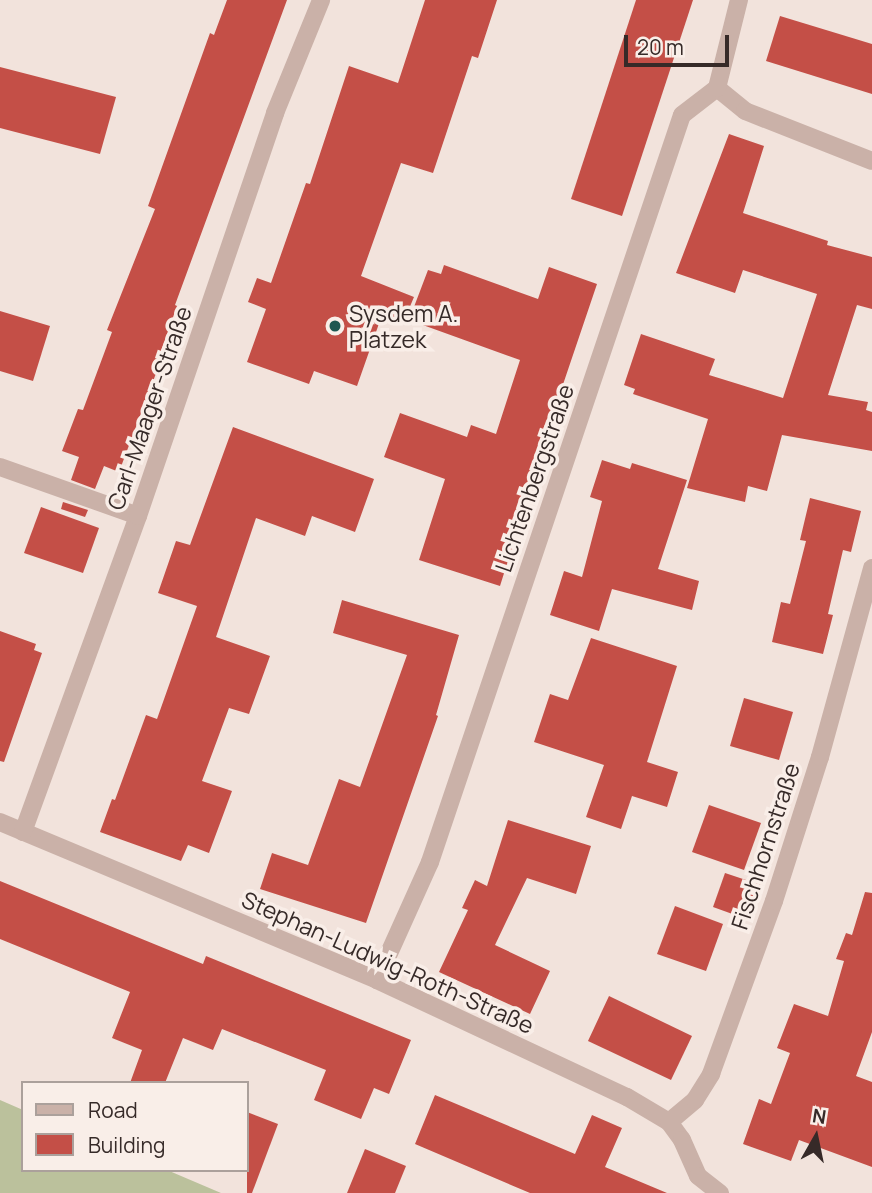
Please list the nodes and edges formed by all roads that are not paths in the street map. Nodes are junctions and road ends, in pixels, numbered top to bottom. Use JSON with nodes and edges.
{"nodes":[{"id":1,"x":321,"y":0,"type":"edge"},
{"id":2,"x":739,"y":0,"type":"edge"},
{"id":3,"x":717,"y":88,"type":"junction"},
{"id":4,"x":872,"y":162,"type":"edge"},
{"id":5,"x":0,"y":467,"type":"edge"},
{"id":6,"x":138,"y":516,"type":"junction"},
{"id":7,"x":872,"y":568,"type":"edge"},
{"id":8,"x":0,"y":822,"type":"edge"},
{"id":9,"x":23,"y":832,"type":"junction"},
{"id":10,"x":377,"y":980,"type":"junction"},
{"id":11,"x":670,"y":1122,"type":"junction"},
{"id":12,"x":720,"y":1193,"type":"edge"}],
"edges":[{"from":1,"to":6,"type":"street","name":"Carl-Maager-Straße"},
{"from":2,"to":3,"type":"street"},
{"from":3,"to":4,"type":"street"},
{"from":3,"to":10,"type":"street","name":"Lichtenbergstraße"},
{"from":5,"to":6,"type":"street"},
{"from":6,"to":9,"type":"street","name":"Carl-Maager-Straße"},
{"from":7,"to":11,"type":"street","name":"Fischhornstraße"},
{"from":8,"to":9,"type":"street","name":"Stephan-Ludwig-Roth-Straße"},
{"from":9,"to":10,"type":"street","name":"Stephan-Ludwig-Roth-Straße"},
{"from":10,"to":11,"type":"street","name":"Stephan-Ludwig-Roth-Straße"},
{"from":11,"to":12,"type":"street","name":"Stephan-Ludwig-Roth-Straße"}]}
